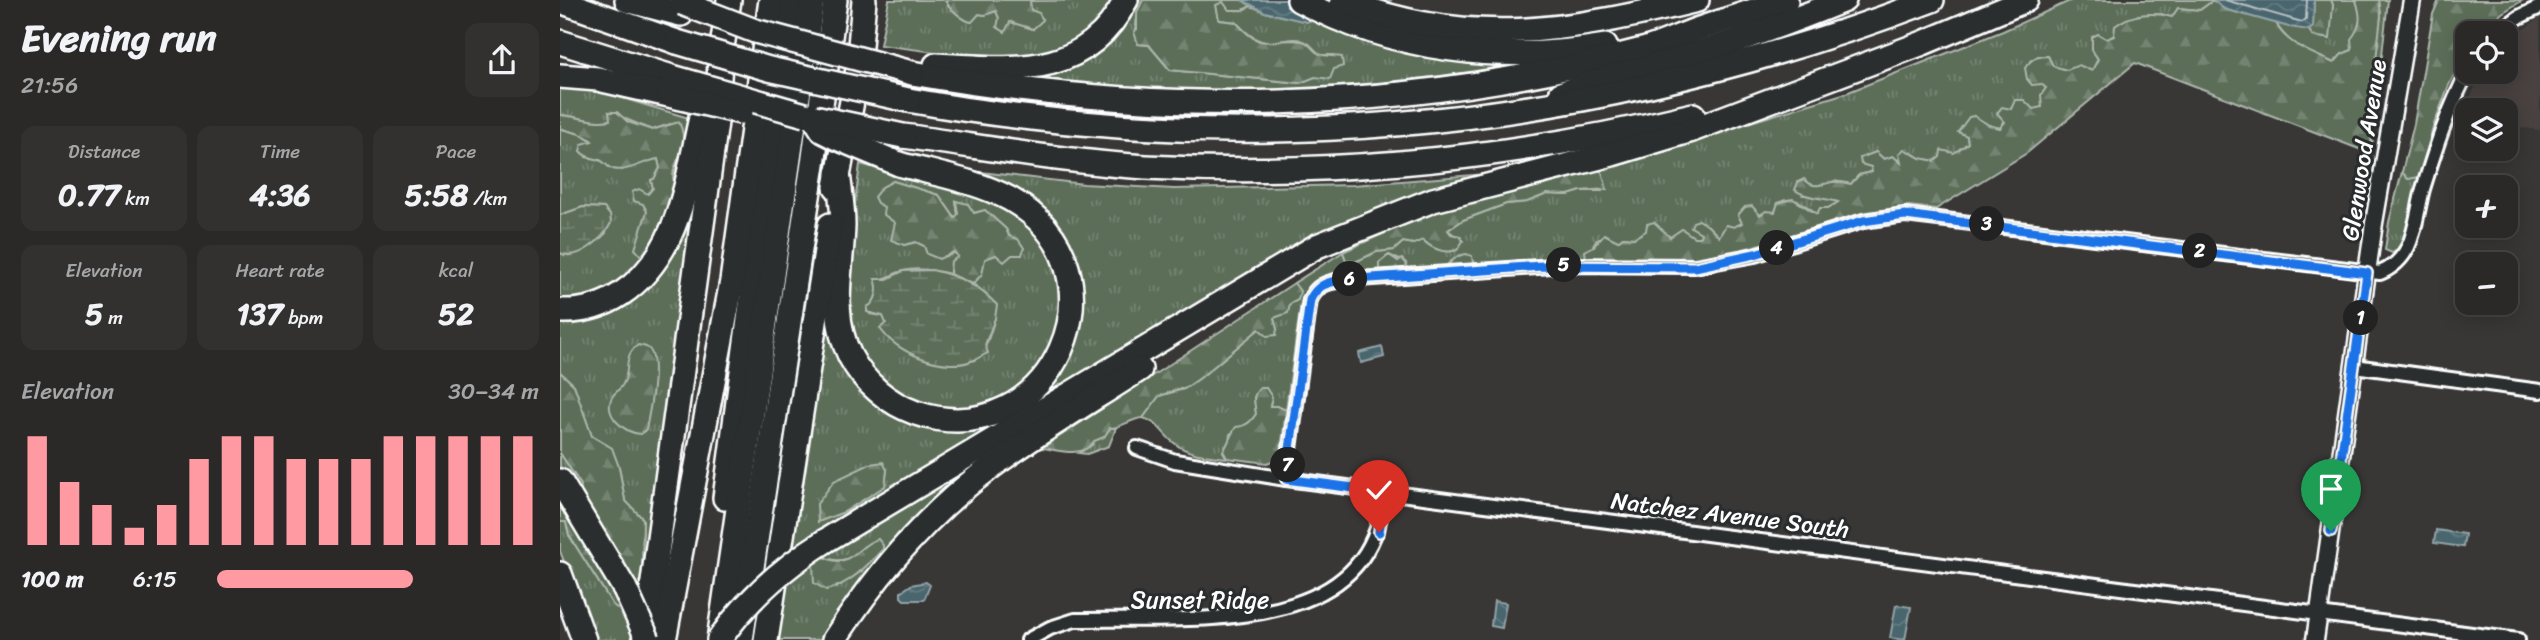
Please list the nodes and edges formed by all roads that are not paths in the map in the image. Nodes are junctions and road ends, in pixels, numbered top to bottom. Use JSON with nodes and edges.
{"nodes":[{"id":1,"x":627,"y":0,"type":"edge"},
{"id":2,"x":729,"y":0,"type":"edge"},
{"id":3,"x":771,"y":0,"type":"edge"},
{"id":4,"x":792,"y":0,"type":"edge"},
{"id":5,"x":812,"y":0,"type":"edge"},
{"id":6,"x":835,"y":0,"type":"edge"},
{"id":7,"x":864,"y":0,"type":"edge"},
{"id":8,"x":880,"y":0,"type":"edge"},
{"id":9,"x":1126,"y":0,"type":"edge"},
{"id":10,"x":1299,"y":0,"type":"edge"},
{"id":11,"x":1342,"y":0,"type":"edge"},
{"id":12,"x":1697,"y":0,"type":"edge"},
{"id":13,"x":1786,"y":0,"type":"edge"},
{"id":14,"x":1844,"y":0,"type":"edge"},
{"id":15,"x":1931,"y":0,"type":"edge"},
{"id":16,"x":2026,"y":0,"type":"edge"},
{"id":17,"x":2412,"y":0,"type":"edge"},
{"id":18,"x":560,"y":1,"type":"edge"},
{"id":19,"x":680,"y":6,"type":"edge"},
{"id":20,"x":2540,"y":7,"type":"edge"},
{"id":21,"x":2514,"y":21,"type":"edge"},
{"id":22,"x":1694,"y":31,"type":"junction"},
{"id":23,"x":1438,"y":37,"type":"junction"},
{"id":24,"x":560,"y":42,"type":"edge"},
{"id":25,"x":858,"y":69,"type":"junction"},
{"id":26,"x":913,"y":69,"type":"junction"},
{"id":27,"x":1848,"y":70,"type":"junction"},
{"id":28,"x":560,"y":76,"type":"edge"},
{"id":29,"x":2462,"y":84,"type":"edge"},
{"id":30,"x":671,"y":86,"type":"junction"},
{"id":31,"x":718,"y":88,"type":"junction"},
{"id":32,"x":1521,"y":110,"type":"junction"},
{"id":33,"x":810,"y":116,"type":"junction"},
{"id":34,"x":838,"y":173,"type":"junction"},
{"id":35,"x":1368,"y":224,"type":"junction"},
{"id":36,"x":2367,"y":273,"type":"junction"},
{"id":37,"x":560,"y":311,"type":"edge"},
{"id":38,"x":2354,"y":366,"type":"junction"},
{"id":39,"x":2540,"y":391,"type":"edge"},
{"id":40,"x":1138,"y":448,"type":"dead end"},
{"id":41,"x":1286,"y":479,"type":"junction"},
{"id":42,"x":560,"y":481,"type":"edge"},
{"id":43,"x":1384,"y":492,"type":"junction"},
{"id":44,"x":560,"y":574,"type":"edge"},
{"id":45,"x":1306,"y":613,"type":"dead end"},
{"id":46,"x":2319,"y":614,"type":"junction"},
{"id":47,"x":1290,"y":618,"type":"dead end"},
{"id":48,"x":584,"y":640,"type":"edge"},
{"id":49,"x":647,"y":640,"type":"edge"},
{"id":50,"x":664,"y":640,"type":"edge"},
{"id":51,"x":707,"y":640,"type":"edge"},
{"id":52,"x":719,"y":640,"type":"edge"},
{"id":53,"x":741,"y":640,"type":"edge"},
{"id":54,"x":766,"y":640,"type":"edge"},
{"id":55,"x":834,"y":640,"type":"edge"},
{"id":56,"x":1028,"y":640,"type":"edge"},
{"id":57,"x":2315,"y":640,"type":"edge"},
{"id":58,"x":2518,"y":640,"type":"edge"}],
"edges":[{"from":1,"to":19,"type":"highway"},
{"from":2,"to":31,"type":"highway"},
{"from":3,"to":50,"type":"highway"},
{"from":4,"to":51,"type":"highway"},
{"from":5,"to":52,"type":"highway"},
{"from":6,"to":53,"type":"highway"},
{"from":7,"to":25,"type":"highway"},
{"from":8,"to":25,"type":"highway"},
{"from":9,"to":26,"type":"highway"},
{"from":10,"to":23,"type":"highway"},
{"from":11,"to":23,"type":"highway"},
{"from":12,"to":23,"type":"highway"},
{"from":13,"to":22,"type":"highway"},
{"from":14,"to":32,"type":"highway"},
{"from":15,"to":32,"type":"highway"},
{"from":16,"to":27,"type":"highway"},
{"from":17,"to":36,"type":"street","name":"Glenwood Avenue"},
{"from":18,"to":32,"type":"highway","bridge":true},
{"from":19,"to":26,"type":"highway","bridge":true},
{"from":20,"to":21,"type":"street"},
{"from":22,"to":23,"type":"highway"},
{"from":22,"to":26,"type":"highway"},
{"from":24,"to":30,"type":"highway"},
{"from":25,"to":34,"type":"highway"},
{"from":27,"to":33,"type":"highway","bridge":true},
{"from":27,"to":35,"type":"highway"},
{"from":28,"to":30,"type":"highway"},
{"from":29,"to":36,"type":"street"},
{"from":30,"to":33,"type":"highway","bridge":true},
{"from":31,"to":37,"type":"highway"},
{"from":31,"to":49,"type":"highway"},
{"from":33,"to":34,"type":"highway","bridge":true},
{"from":34,"to":54,"type":"highway"},
{"from":35,"to":52,"type":"highway","bridge":true},
{"from":35,"to":55,"type":"highway"},
{"from":36,"to":38,"type":"street","name":"Glenwood Avenue"},
{"from":36,"to":41,"type":"street"},
{"from":38,"to":39,"type":"street"},
{"from":38,"to":46,"type":"street","name":"Glenwood Avenue"},
{"from":40,"to":41,"type":"street","name":"Natchez Avenue South"},
{"from":41,"to":43,"type":"street","name":"Natchez Avenue South"},
{"from":42,"to":49,"type":"highway","bridge":true},
{"from":43,"to":45,"type":"street"},
{"from":43,"to":46,"type":"street","name":"Natchez Avenue South"},
{"from":44,"to":48,"type":"highway"},
{"from":46,"to":57,"type":"street","name":"Glenwood Avenue"},
{"from":46,"to":58,"type":"street","name":"Natchez Avenue South"},
{"from":47,"to":56,"type":"street","name":"Sunset Ridge"}]}
